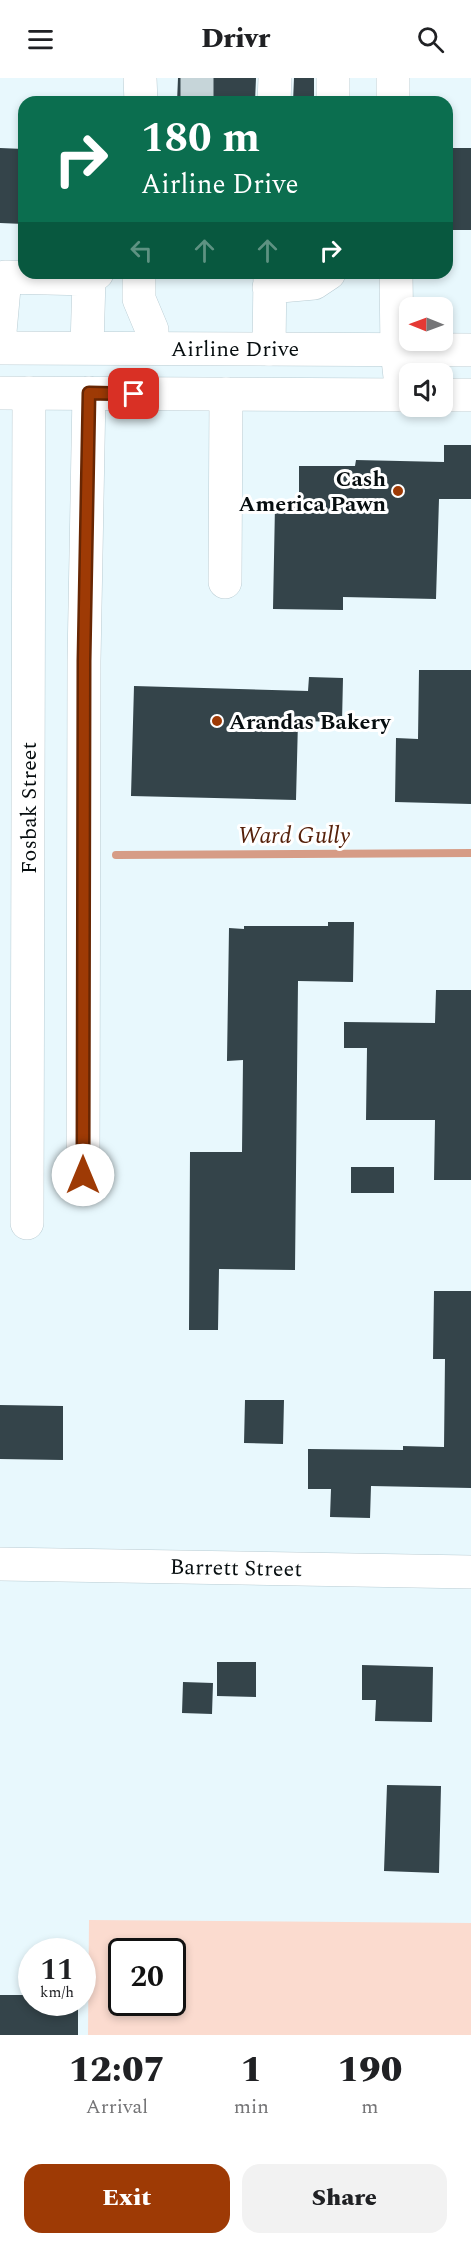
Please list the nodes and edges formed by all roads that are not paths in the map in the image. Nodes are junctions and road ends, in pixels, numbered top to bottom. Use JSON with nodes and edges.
{"nodes":[{"id":1,"x":140,"y":78,"type":"edge"},
{"id":2,"x":275,"y":78,"type":"edge"},
{"id":3,"x":333,"y":78,"type":"edge"},
{"id":4,"x":393,"y":78,"type":"edge"},
{"id":5,"x":141,"y":96,"type":"edge"},
{"id":6,"x":274,"y":96,"type":"edge"},
{"id":7,"x":333,"y":96,"type":"edge"},
{"id":8,"x":393,"y":96,"type":"edge"},
{"id":9,"x":18,"y":277,"type":"edge"},
{"id":10,"x":93,"y":279,"type":"edge"},
{"id":11,"x":139,"y":279,"type":"edge"},
{"id":12,"x":321,"y":279,"type":"edge"},
{"id":13,"x":396,"y":279,"type":"edge"},
{"id":14,"x":270,"y":280,"type":"edge"},
{"id":15,"x":0,"y":332,"type":"edge"},
{"id":16,"x":87,"y":347,"type":"junction"},
{"id":17,"x":0,"y":348,"type":"edge"},
{"id":18,"x":152,"y":348,"type":"junction"},
{"id":19,"x":269,"y":349,"type":"junction"},
{"id":20,"x":398,"y":350,"type":"junction"},
{"id":21,"x":471,"y":350,"type":"edge"},
{"id":22,"x":400,"y":363,"type":"edge"},
{"id":23,"x":15,"y":393,"type":"edge"},
{"id":24,"x":89,"y":393,"type":"junction"},
{"id":25,"x":226,"y":394,"type":"junction"},
{"id":26,"x":399,"y":395,"type":"edge"},
{"id":27,"x":453,"y":395,"type":"edge"},
{"id":28,"x":471,"y":395,"type":"edge"},
{"id":29,"x":225,"y":582,"type":"dead end"},
{"id":30,"x":83,"y":1175,"type":"dead end"},
{"id":31,"x":27,"y":1223,"type":"dead end"},
{"id":32,"x":0,"y":1564,"type":"edge"},
{"id":33,"x":471,"y":1572,"type":"edge"}],
"edges":[{"from":1,"to":5,"type":"street"},
{"from":2,"to":6,"type":"street"},
{"from":3,"to":7,"type":"street"},
{"from":4,"to":8,"type":"street"},
{"from":9,"to":15,"type":"street"},
{"from":10,"to":16,"type":"street"},
{"from":11,"to":18,"type":"street"},
{"from":12,"to":14,"type":"street"},
{"from":13,"to":20,"type":"street"},
{"from":14,"to":19,"type":"street"},
{"from":16,"to":17,"type":"street","name":"Airline Drive"},
{"from":16,"to":18,"type":"street","name":"Airline Drive"},
{"from":16,"to":24,"type":"street"},
{"from":18,"to":19,"type":"street","name":"Airline Drive"},
{"from":19,"to":20,"type":"street","name":"Airline Drive"},
{"from":20,"to":21,"type":"street","name":"Airline Drive"},
{"from":20,"to":22,"type":"street"},
{"from":23,"to":24,"type":"street","name":"Airline Drive"},
{"from":23,"to":31,"type":"street","name":"Fosbak Street"},
{"from":24,"to":25,"type":"street","name":"Airline Drive"},
{"from":24,"to":30,"type":"street"},
{"from":25,"to":26,"type":"street","name":"Airline Drive"},
{"from":25,"to":29,"type":"street"},
{"from":27,"to":28,"type":"street"},
{"from":32,"to":33,"type":"street","name":"Barrett Street"}]}
